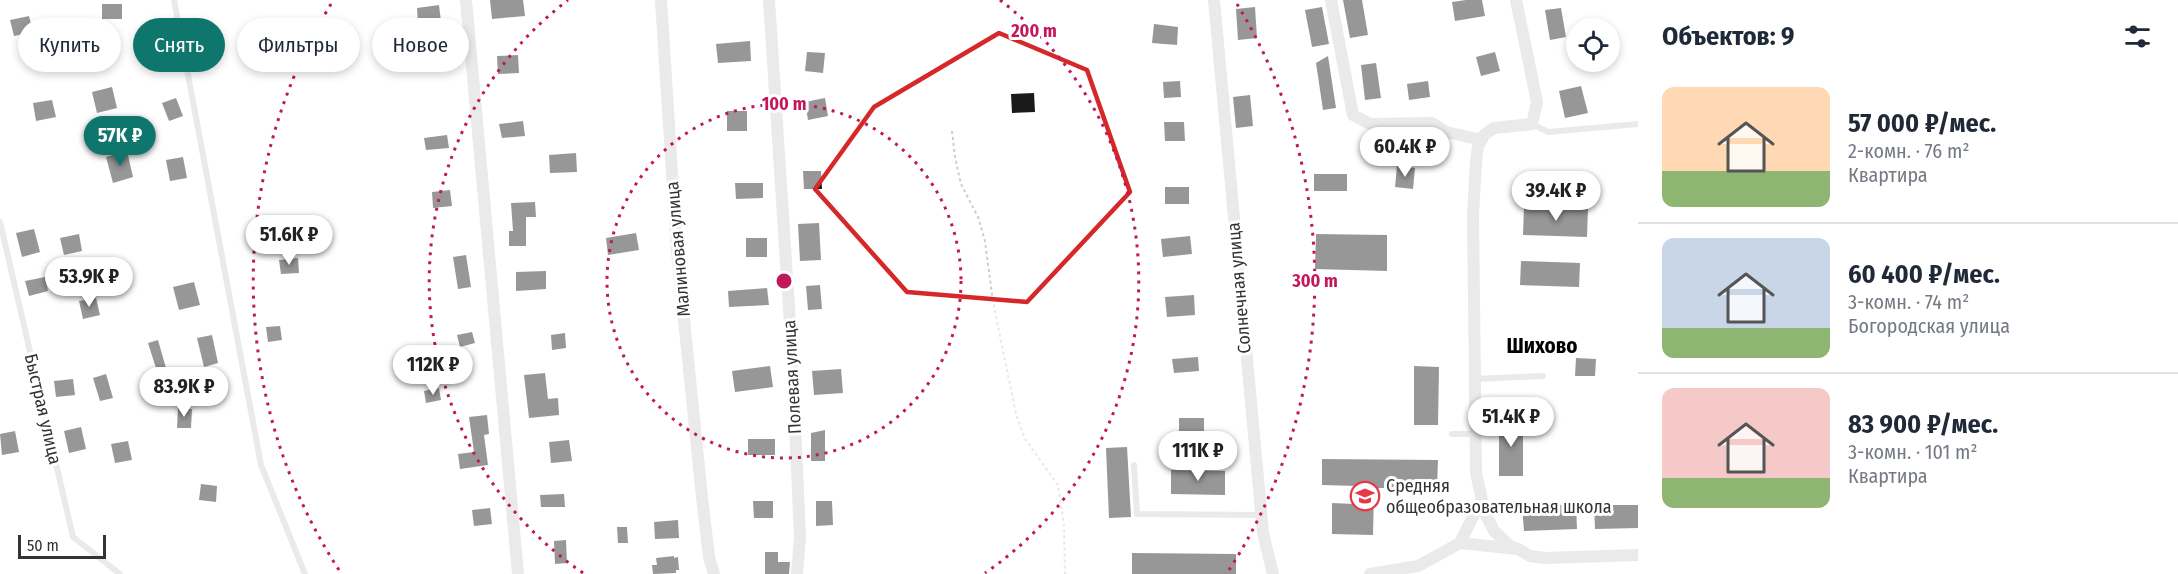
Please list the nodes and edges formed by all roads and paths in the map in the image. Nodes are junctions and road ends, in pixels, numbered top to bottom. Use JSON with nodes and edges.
{"nodes":[{"id":1,"x":174,"y":0,"type":"edge"},
{"id":2,"x":466,"y":0,"type":"edge"},
{"id":3,"x":660,"y":0,"type":"edge"},
{"id":4,"x":769,"y":0,"type":"edge"},
{"id":5,"x":1214,"y":0,"type":"edge"},
{"id":6,"x":1331,"y":0,"type":"edge"},
{"id":7,"x":1516,"y":0,"type":"edge"},
{"id":8,"x":1532,"y":124,"type":"junction"},
{"id":9,"x":1638,"y":124,"type":"edge"},
{"id":10,"x":952,"y":131,"type":"dead end"},
{"id":11,"x":1482,"y":140,"type":"junction"},
{"id":12,"x":0,"y":222,"type":"edge"},
{"id":13,"x":1543,"y":376,"type":"dead end"},
{"id":14,"x":1474,"y":379,"type":"junction"},
{"id":15,"x":1452,"y":434,"type":"dead end"},
{"id":16,"x":1475,"y":434,"type":"junction"},
{"id":17,"x":1134,"y":465,"type":"dead end"},
{"id":18,"x":1481,"y":500,"type":"junction"},
{"id":19,"x":1261,"y":515,"type":"junction"},
{"id":20,"x":1460,"y":543,"type":"junction"},
{"id":21,"x":1518,"y":549,"type":"junction"},
{"id":22,"x":1638,"y":555,"type":"edge"},
{"id":23,"x":120,"y":574,"type":"edge"},
{"id":24,"x":305,"y":574,"type":"edge"},
{"id":25,"x":518,"y":574,"type":"edge"},
{"id":26,"x":714,"y":574,"type":"edge"},
{"id":27,"x":797,"y":574,"type":"edge"},
{"id":28,"x":1065,"y":574,"type":"edge"},
{"id":29,"x":1273,"y":574,"type":"edge"},
{"id":30,"x":1370,"y":574,"type":"edge"}],
"edges":[{"from":1,"to":24,"type":"lane"},
{"from":2,"to":25,"type":"street"},
{"from":3,"to":26,"type":"street","name":"Малиновая улица"},
{"from":4,"to":27,"type":"street","name":"Полевая улица"},
{"from":5,"to":19,"type":"street","name":"Солнечная улица"},
{"from":6,"to":11,"type":"street"},
{"from":7,"to":8,"type":"street"},
{"from":8,"to":9,"type":"lane"},
{"from":8,"to":11,"type":"street"},
{"from":10,"to":28,"type":"path"},
{"from":11,"to":14,"type":"street"},
{"from":12,"to":23,"type":"lane","name":"Быстрая улица"},
{"from":13,"to":14,"type":"lane"},
{"from":14,"to":16,"type":"street"},
{"from":15,"to":16,"type":"lane"},
{"from":16,"to":18,"type":"street"},
{"from":17,"to":19,"type":"lane"},
{"from":18,"to":20,"type":"street"},
{"from":18,"to":21,"type":"street"},
{"from":19,"to":29,"type":"street","name":"Солнечная улица"},
{"from":20,"to":21,"type":"street"},
{"from":20,"to":30,"type":"street"},
{"from":21,"to":22,"type":"street"}]}
